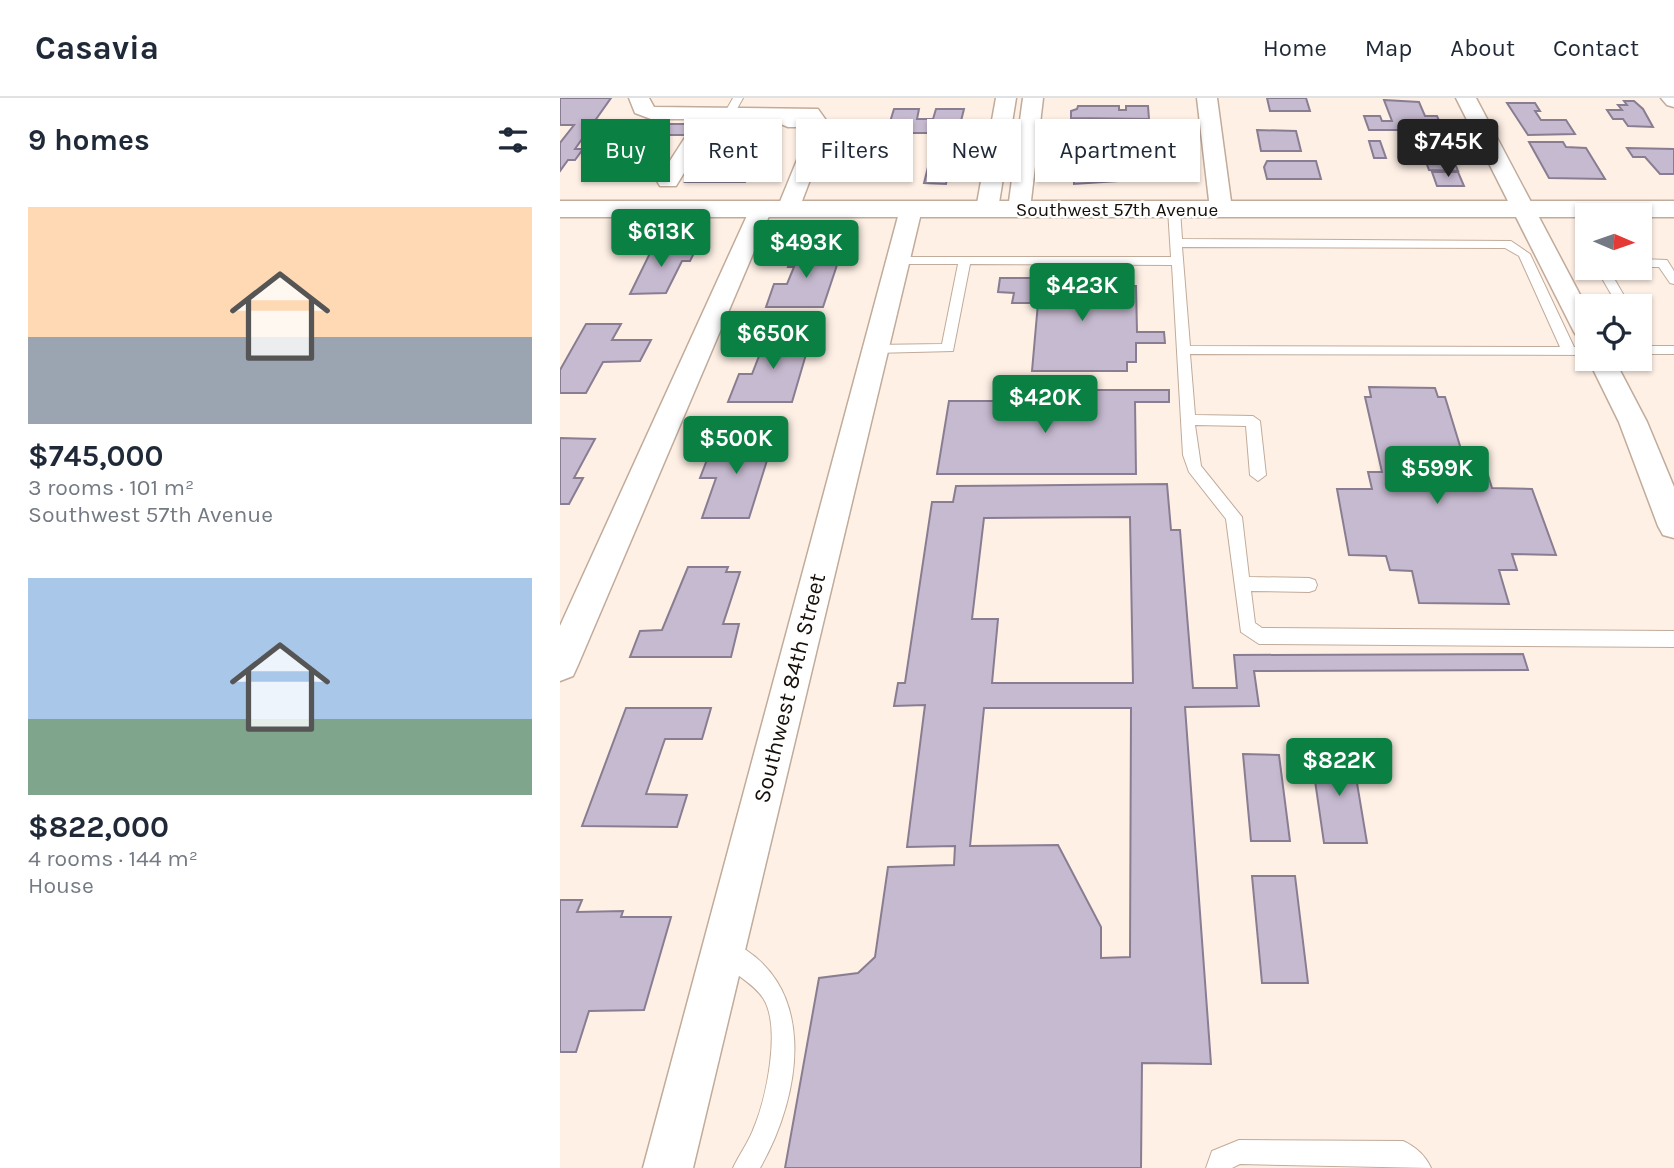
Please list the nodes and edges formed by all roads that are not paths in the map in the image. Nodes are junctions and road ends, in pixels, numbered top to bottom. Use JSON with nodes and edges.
{"nodes":[{"id":1,"x":1006,"y":98,"type":"edge"},
{"id":2,"x":1032,"y":98,"type":"edge"},
{"id":3,"x":1207,"y":98,"type":"edge"},
{"id":4,"x":1466,"y":98,"type":"edge"},
{"id":5,"x":640,"y":104,"type":"edge"},
{"id":6,"x":726,"y":109,"type":"edge"},
{"id":7,"x":670,"y":179,"type":"edge"},
{"id":8,"x":560,"y":209,"type":"edge"},
{"id":9,"x":775,"y":209,"type":"junction"},
{"id":10,"x":911,"y":209,"type":"junction"},
{"id":11,"x":987,"y":209,"type":"junction"},
{"id":12,"x":1019,"y":209,"type":"junction"},
{"id":13,"x":1174,"y":209,"type":"junction"},
{"id":14,"x":1221,"y":209,"type":"junction"},
{"id":15,"x":1525,"y":209,"type":"junction"},
{"id":16,"x":1674,"y":209,"type":"edge"},
{"id":17,"x":1175,"y":243,"type":"junction"},
{"id":18,"x":965,"y":260,"type":"junction"},
{"id":19,"x":896,"y":261,"type":"junction"},
{"id":20,"x":1177,"y":261,"type":"junction"},
{"id":21,"x":1652,"y":263,"type":"edge"},
{"id":22,"x":1674,"y":280,"type":"edge"},
{"id":23,"x":1575,"y":308,"type":"edge"},
{"id":24,"x":874,"y":349,"type":"junction"},
{"id":25,"x":1183,"y":350,"type":"junction"},
{"id":26,"x":1652,"y":350,"type":"edge"},
{"id":27,"x":1569,"y":351,"type":"junction"},
{"id":28,"x":1575,"y":351,"type":"edge"},
{"id":29,"x":1674,"y":351,"type":"edge"},
{"id":30,"x":1607,"y":371,"type":"edge"},
{"id":31,"x":1188,"y":420,"type":"junction"},
{"id":32,"x":1258,"y":475,"type":"dead end"},
{"id":33,"x":1674,"y":526,"type":"edge"},
{"id":34,"x":1242,"y":584,"type":"junction"},
{"id":35,"x":1309,"y":585,"type":"dead end"},
{"id":36,"x":1674,"y":639,"type":"edge"},
{"id":37,"x":560,"y":665,"type":"edge"},
{"id":38,"x":724,"y":950,"type":"junction"},
{"id":39,"x":668,"y":1168,"type":"edge"},
{"id":40,"x":746,"y":1168,"type":"edge"},
{"id":41,"x":1219,"y":1168,"type":"edge"},
{"id":42,"x":1418,"y":1168,"type":"edge"}],
"edges":[{"from":1,"to":11,"type":"street"},
{"from":2,"to":12,"type":"street"},
{"from":3,"to":14,"type":"street"},
{"from":4,"to":15,"type":"street"},
{"from":5,"to":6,"type":"street"},
{"from":6,"to":7,"type":"street"},
{"from":6,"to":9,"type":"street"},
{"from":8,"to":9,"type":"main road","name":"Southwest 57th Avenue"},
{"from":9,"to":10,"type":"main road","name":"Southwest 57th Avenue"},
{"from":9,"to":37,"type":"street"},
{"from":10,"to":11,"type":"main road","name":"Southwest 57th Avenue"},
{"from":10,"to":19,"type":"street","name":"Southwest 84th Street"},
{"from":11,"to":12,"type":"main road","name":"Southwest 57th Avenue"},
{"from":12,"to":13,"type":"main road","name":"Southwest 57th Avenue"},
{"from":13,"to":14,"type":"main road","name":"Southwest 57th Avenue"},
{"from":13,"to":17,"type":"lane"},
{"from":14,"to":15,"type":"main road","name":"Southwest 57th Avenue"},
{"from":15,"to":16,"type":"main road","name":"Southwest 57th Avenue"},
{"from":15,"to":23,"type":"street"},
{"from":17,"to":20,"type":"lane"},
{"from":17,"to":27,"type":"lane"},
{"from":18,"to":19,"type":"lane"},
{"from":18,"to":20,"type":"lane"},
{"from":18,"to":24,"type":"lane"},
{"from":19,"to":24,"type":"street","name":"Southwest 84th Street"},
{"from":20,"to":25,"type":"lane"},
{"from":21,"to":22,"type":"lane"},
{"from":24,"to":38,"type":"street","name":"Southwest 84th Street"},
{"from":25,"to":27,"type":"lane"},
{"from":25,"to":31,"type":"lane"},
{"from":26,"to":29,"type":"lane"},
{"from":27,"to":28,"type":"lane"},
{"from":30,"to":33,"type":"street"},
{"from":31,"to":32,"type":"lane"},
{"from":31,"to":34,"type":"lane"},
{"from":34,"to":35,"type":"lane"},
{"from":34,"to":36,"type":"lane"},
{"from":38,"to":39,"type":"street","name":"Southwest 84th Street"},
{"from":38,"to":40,"type":"lane"},
{"from":41,"to":42,"type":"lane"}]}
